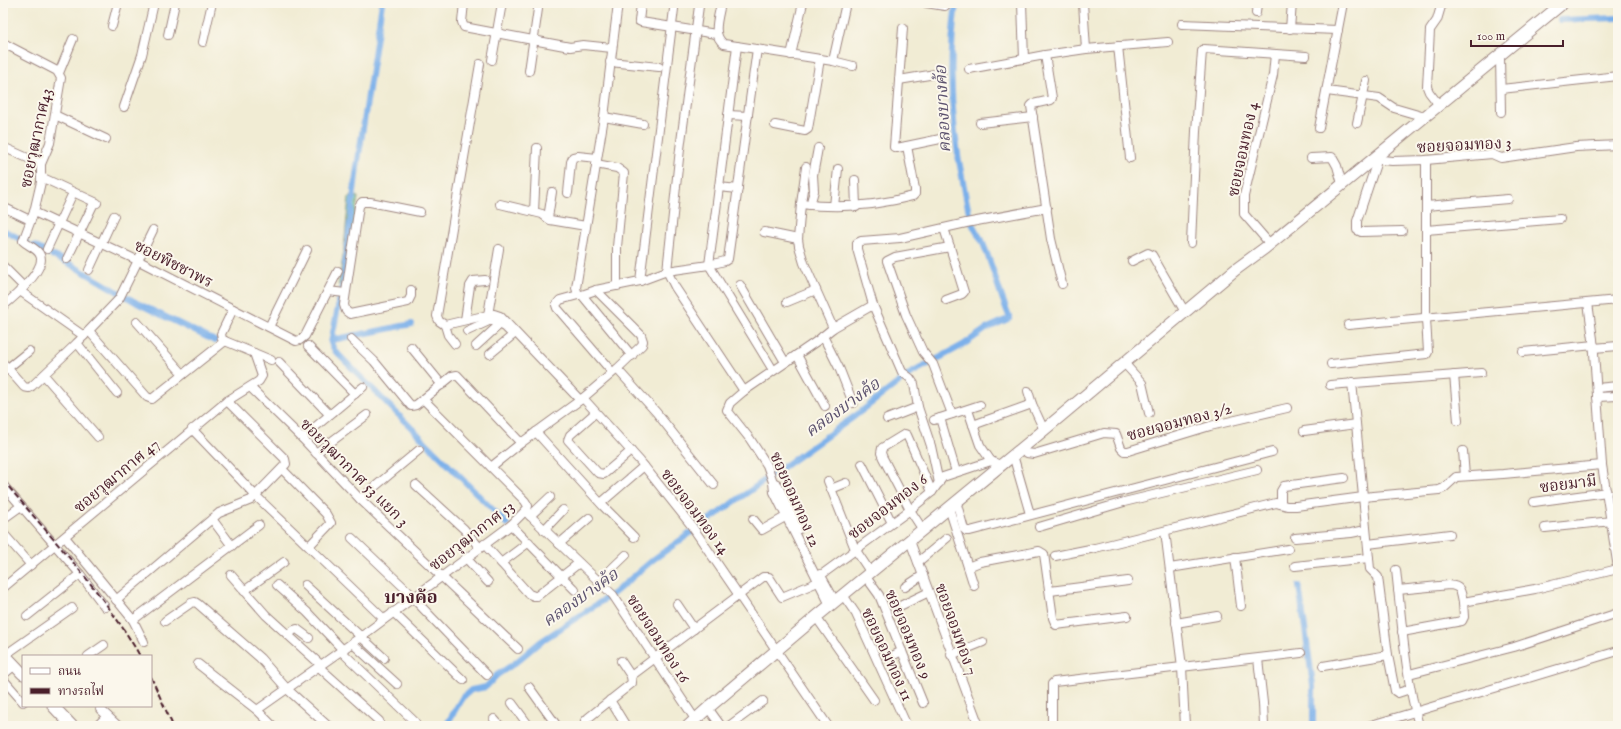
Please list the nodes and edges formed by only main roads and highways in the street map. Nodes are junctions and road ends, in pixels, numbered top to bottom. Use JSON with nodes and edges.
{"nodes":[{"id":1,"x":1563,"y":3,"type":"edge"},
{"id":2,"x":4,"y":654,"type":"edge"},
{"id":3,"x":22,"y":673,"type":"edge"},
{"id":4,"x":54,"y":707,"type":"edge"},
{"id":5,"x":691,"y":722,"type":"edge"},
{"id":6,"x":72,"y":726,"type":"edge"}],
"edges":[{"from":1,"to":5,"type":"main road"},
{"from":2,"to":3,"type":"main road"},
{"from":4,"to":6,"type":"main road"}]}
